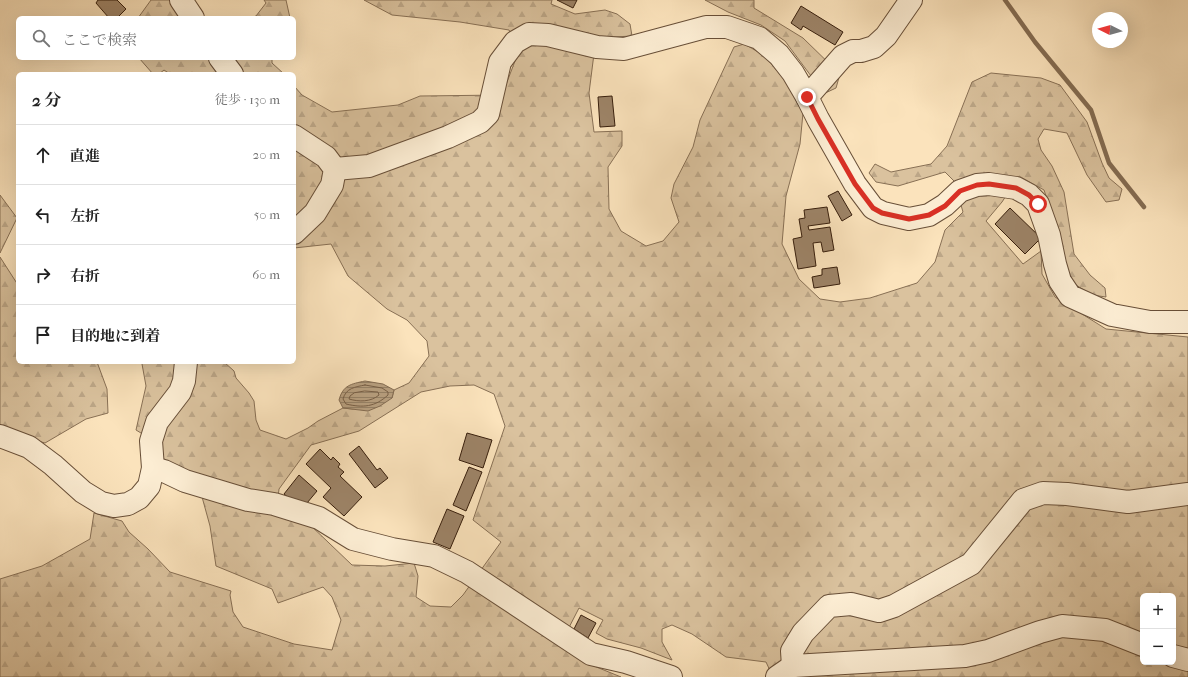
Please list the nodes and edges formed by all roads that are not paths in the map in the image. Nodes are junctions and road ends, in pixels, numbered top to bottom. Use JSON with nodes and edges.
{"nodes":[{"id":1,"x":181,"y":0,"type":"edge"},
{"id":2,"x":911,"y":0,"type":"edge"},
{"id":3,"x":192,"y":16,"type":"edge"},
{"id":4,"x":222,"y":60,"type":"edge"},
{"id":5,"x":230,"y":72,"type":"edge"},
{"id":6,"x":807,"y":97,"type":"junction"},
{"id":7,"x":296,"y":137,"type":"edge"},
{"id":8,"x":335,"y":169,"type":"junction"},
{"id":9,"x":296,"y":231,"type":"edge"},
{"id":10,"x":1188,"y":322,"type":"edge"},
{"id":11,"x":186,"y":364,"type":"edge"},
{"id":12,"x":0,"y":436,"type":"edge"},
{"id":13,"x":154,"y":468,"type":"junction"},
{"id":14,"x":1188,"y":494,"type":"edge"},
{"id":15,"x":1140,"y":644,"type":"edge"},
{"id":16,"x":1176,"y":657,"type":"edge"},
{"id":17,"x":1188,"y":660,"type":"edge"},
{"id":18,"x":785,"y":671,"type":"edge"},
{"id":19,"x":671,"y":677,"type":"edge"}],
"edges":[{"from":1,"to":3,"type":"street"},
{"from":2,"to":6,"type":"street"},
{"from":4,"to":5,"type":"street"},
{"from":6,"to":8,"type":"street"},
{"from":6,"to":10,"type":"street"},
{"from":7,"to":8,"type":"street"},
{"from":8,"to":9,"type":"street"},
{"from":11,"to":13,"type":"street"},
{"from":12,"to":13,"type":"street"},
{"from":13,"to":19,"type":"street"},
{"from":14,"to":18,"type":"street"},
{"from":15,"to":18,"type":"street"},
{"from":16,"to":17,"type":"street"}]}
